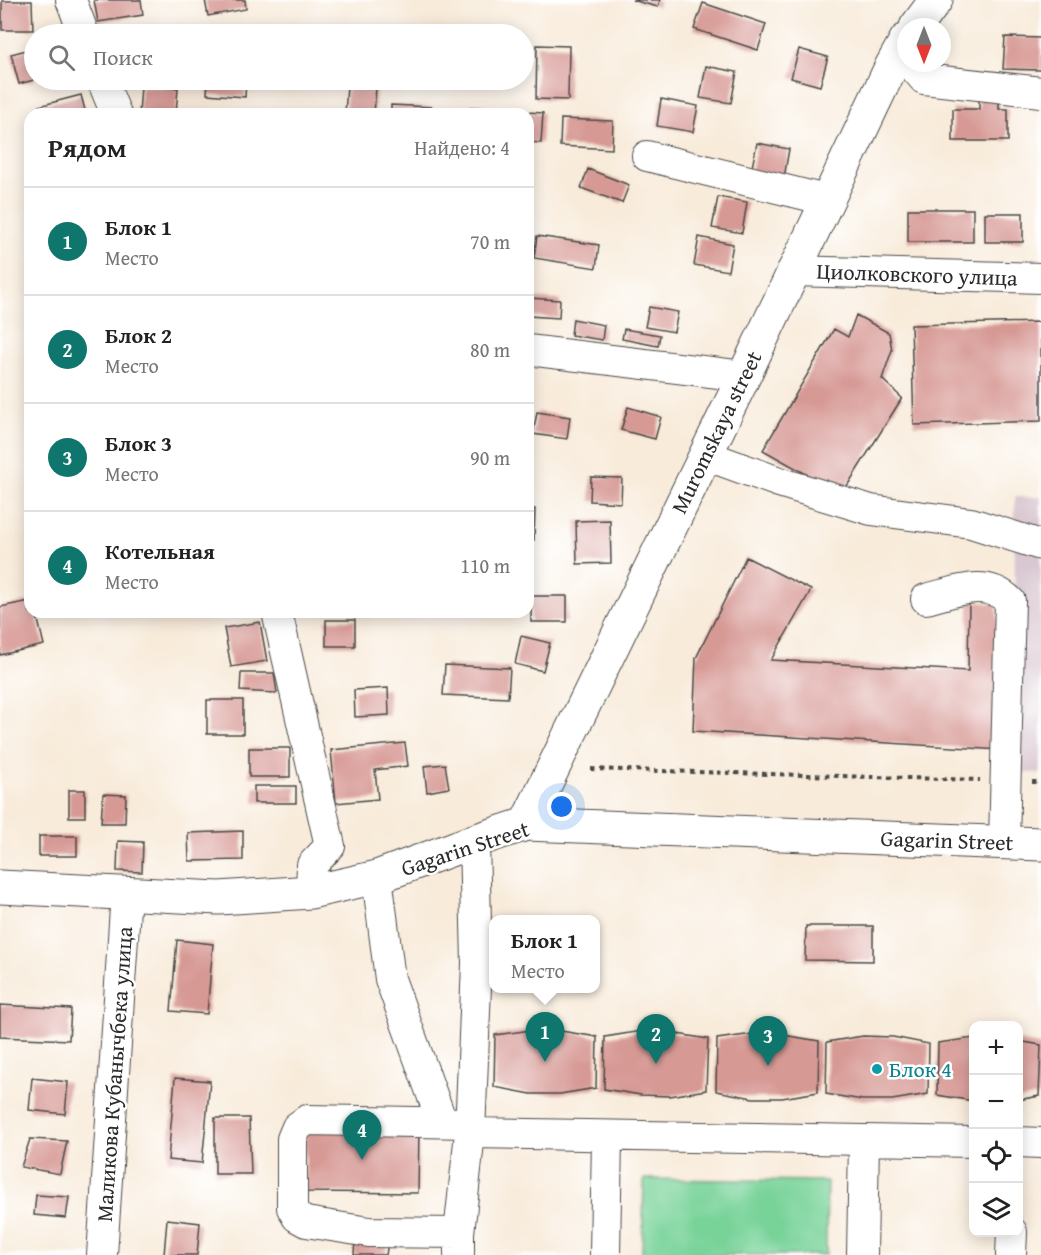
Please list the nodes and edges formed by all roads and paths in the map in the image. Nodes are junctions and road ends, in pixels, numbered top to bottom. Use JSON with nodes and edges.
{"nodes":[{"id":1,"x":70,"y":0,"type":"edge"},
{"id":2,"x":936,"y":0,"type":"edge"},
{"id":3,"x":925,"y":18,"type":"edge"},
{"id":4,"x":80,"y":24,"type":"edge"},
{"id":5,"x":897,"y":67,"type":"edge"},
{"id":6,"x":920,"y":72,"type":"edge"},
{"id":7,"x":106,"y":90,"type":"edge"},
{"id":8,"x":1041,"y":92,"type":"edge"},
{"id":9,"x":114,"y":108,"type":"edge"},
{"id":10,"x":647,"y":156,"type":"dead end"},
{"id":11,"x":826,"y":200,"type":"junction"},
{"id":12,"x":792,"y":271,"type":"junction"},
{"id":13,"x":1041,"y":278,"type":"edge"},
{"id":14,"x":534,"y":351,"type":"edge"},
{"id":15,"x":744,"y":376,"type":"junction"},
{"id":16,"x":705,"y":455,"type":"junction"},
{"id":17,"x":1041,"y":545,"type":"edge"},
{"id":18,"x":926,"y":599,"type":"dead end"},
{"id":19,"x":278,"y":618,"type":"edge"},
{"id":20,"x":591,"y":769,"type":"dead end"},
{"id":21,"x":1005,"y":781,"type":"junction"},
{"id":22,"x":1041,"y":782,"type":"edge"},
{"id":23,"x":526,"y":824,"type":"junction"},
{"id":24,"x":474,"y":841,"type":"junction"},
{"id":25,"x":1004,"y":843,"type":"junction"},
{"id":26,"x":1041,"y":844,"type":"edge"},
{"id":27,"x":377,"y":877,"type":"junction"},
{"id":28,"x":0,"y":887,"type":"edge"},
{"id":29,"x":311,"y":892,"type":"junction"},
{"id":30,"x":126,"y":893,"type":"junction"},
{"id":31,"x":461,"y":1126,"type":"junction"},
{"id":32,"x":607,"y":1136,"type":"junction"},
{"id":33,"x":864,"y":1140,"type":"junction"},
{"id":34,"x":969,"y":1142,"type":"edge"},
{"id":35,"x":1023,"y":1142,"type":"edge"},
{"id":36,"x":1041,"y":1143,"type":"edge"},
{"id":37,"x":1012,"y":1237,"type":"edge"},
{"id":38,"x":459,"y":1244,"type":"edge"},
{"id":39,"x":102,"y":1255,"type":"edge"},
{"id":40,"x":605,"y":1255,"type":"edge"},
{"id":41,"x":862,"y":1255,"type":"edge"},
{"id":42,"x":1011,"y":1255,"type":"edge"}],
"edges":[{"from":1,"to":4,"type":"street"},
{"from":2,"to":3,"type":"main road","name":"Muromskaya street"},
{"from":5,"to":11,"type":"main road","name":"Muromskaya street"},
{"from":6,"to":8,"type":"street"},
{"from":7,"to":9,"type":"street"},
{"from":10,"to":11,"type":"street"},
{"from":11,"to":12,"type":"main road","name":"Muromskaya street"},
{"from":12,"to":13,"type":"street","name":"Циолковского улица"},
{"from":12,"to":15,"type":"main road","name":"Muromskaya street"},
{"from":14,"to":15,"type":"street"},
{"from":15,"to":16,"type":"main road","name":"Muromskaya street"},
{"from":16,"to":17,"type":"street"},
{"from":16,"to":23,"type":"main road","name":"Muromskaya street"},
{"from":18,"to":21,"type":"street"},
{"from":19,"to":29,"type":"street"},
{"from":20,"to":21,"type":"path"},
{"from":21,"to":22,"type":"path"},
{"from":21,"to":25,"type":"street"},
{"from":23,"to":24,"type":"main road","name":"Gagarin Street"},
{"from":23,"to":25,"type":"main road","name":"Gagarin Street"},
{"from":24,"to":27,"type":"main road","name":"Gagarin Street"},
{"from":24,"to":31,"type":"street"},
{"from":25,"to":26,"type":"main road","name":"Gagarin Street"},
{"from":27,"to":29,"type":"main road","name":"Gagarin Street"},
{"from":27,"to":31,"type":"street"},
{"from":28,"to":30,"type":"main road","name":"Gagarin Street"},
{"from":29,"to":30,"type":"main road","name":"Gagarin Street"},
{"from":30,"to":39,"type":"street","name":"Маликова Кубанычбека улица"},
{"from":31,"to":32,"type":"street"},
{"from":31,"to":38,"type":"street"},
{"from":31,"to":38,"type":"street"},
{"from":32,"to":33,"type":"street"},
{"from":32,"to":40,"type":"street"},
{"from":33,"to":34,"type":"street"},
{"from":33,"to":41,"type":"street"},
{"from":35,"to":36,"type":"street"},
{"from":37,"to":42,"type":"street"}]}
